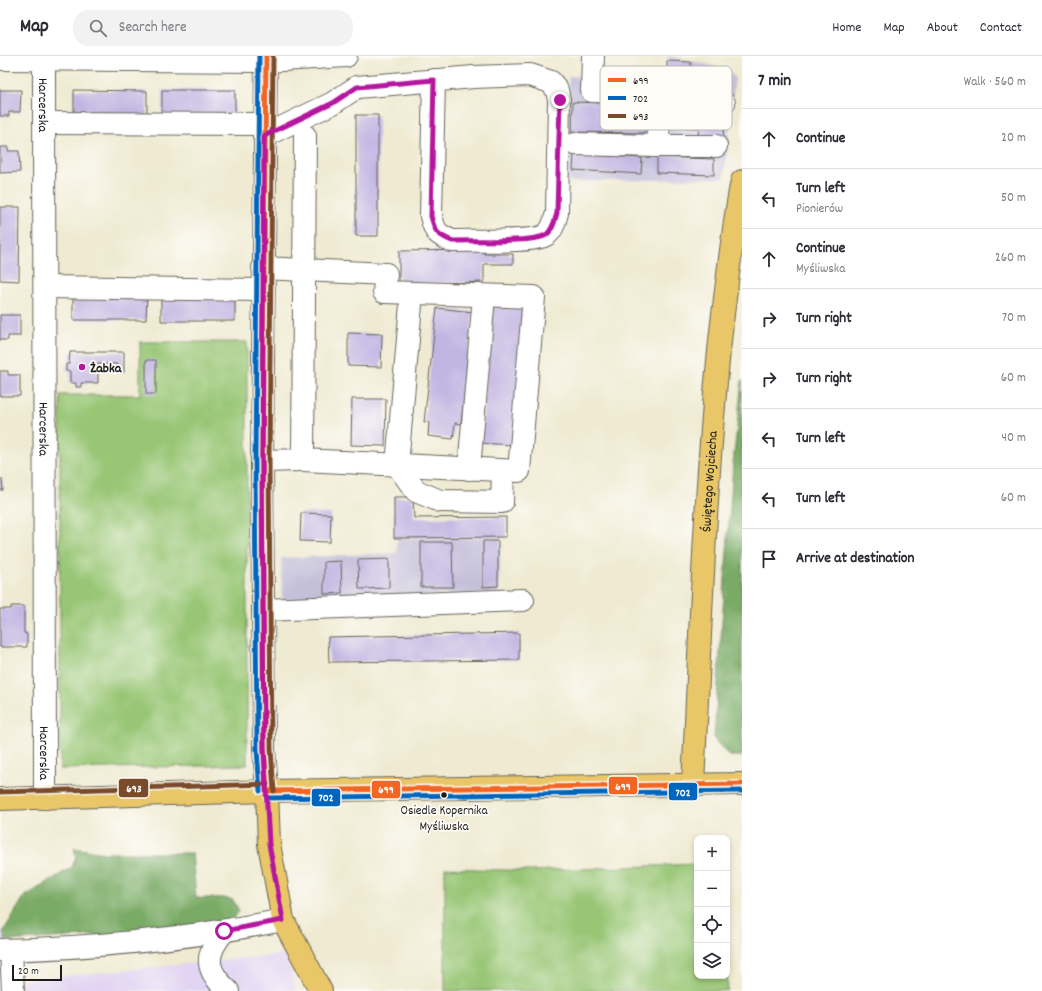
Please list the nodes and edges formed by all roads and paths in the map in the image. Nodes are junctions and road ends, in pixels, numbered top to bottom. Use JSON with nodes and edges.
{"nodes":[{"id":1,"x":346,"y":56,"type":"edge"},
{"id":2,"x":593,"y":56,"type":"edge"},
{"id":3,"x":5,"y":58,"type":"edge"},
{"id":4,"x":266,"y":58,"type":"edge"},
{"id":5,"x":44,"y":60,"type":"junction"},
{"id":6,"x":434,"y":80,"type":"junction"},
{"id":7,"x":600,"y":92,"type":"edge"},
{"id":8,"x":45,"y":123,"type":"junction"},
{"id":9,"x":264,"y":130,"type":"junction"},
{"id":10,"x":659,"y":130,"type":"edge"},
{"id":11,"x":305,"y":136,"type":"dead end"},
{"id":12,"x":575,"y":144,"type":"dead end"},
{"id":13,"x":656,"y":146,"type":"junction"},
{"id":14,"x":716,"y":146,"type":"dead end"},
{"id":15,"x":742,"y":181,"type":"edge"},
{"id":16,"x":263,"y":268,"type":"junction"},
{"id":17,"x":304,"y":269,"type":"junction"},
{"id":18,"x":45,"y":287,"type":"junction"},
{"id":19,"x":263,"y":290,"type":"junction"},
{"id":20,"x":412,"y":293,"type":"junction"},
{"id":21,"x":484,"y":296,"type":"junction"},
{"id":22,"x":303,"y":460,"type":"junction"},
{"id":23,"x":262,"y":461,"type":"junction"},
{"id":24,"x":397,"y":465,"type":"junction"},
{"id":25,"x":469,"y":468,"type":"junction"},
{"id":26,"x":503,"y":471,"type":"junction"},
{"id":27,"x":523,"y":600,"type":"dead end"},
{"id":28,"x":263,"y":610,"type":"junction"},
{"id":29,"x":693,"y":784,"type":"junction"},
{"id":30,"x":742,"y":784,"type":"edge"},
{"id":31,"x":266,"y":791,"type":"junction"},
{"id":32,"x":45,"y":798,"type":"junction"},
{"id":33,"x":0,"y":799,"type":"edge"},
{"id":34,"x":283,"y":920,"type":"junction"},
{"id":35,"x":224,"y":931,"type":"junction"},
{"id":36,"x":4,"y":950,"type":"edge"},
{"id":37,"x":9,"y":983,"type":"edge"},
{"id":38,"x":228,"y":991,"type":"edge"},
{"id":39,"x":321,"y":991,"type":"edge"}],
"edges":[{"from":1,"to":4,"type":"street"},
{"from":2,"to":7,"type":"street"},
{"from":3,"to":5,"type":"street"},
{"from":4,"to":5,"type":"street"},
{"from":4,"to":9,"type":"street"},
{"from":5,"to":8,"type":"street","name":"Harcerska"},
{"from":6,"to":6,"type":"street"},
{"from":6,"to":9,"type":"street"},
{"from":8,"to":9,"type":"street"},
{"from":8,"to":18,"type":"street","name":"Harcerska"},
{"from":9,"to":16,"type":"street"},
{"from":10,"to":13,"type":"street"},
{"from":11,"to":17,"type":"street"},
{"from":12,"to":13,"type":"street"},
{"from":13,"to":14,"type":"street"},
{"from":15,"to":29,"type":"main road","name":"Świętego Wojciecha"},
{"from":16,"to":17,"type":"street"},
{"from":16,"to":19,"type":"street"},
{"from":17,"to":20,"type":"street"},
{"from":17,"to":22,"type":"street"},
{"from":18,"to":19,"type":"street"},
{"from":18,"to":32,"type":"street","name":"Harcerska"},
{"from":19,"to":23,"type":"street"},
{"from":20,"to":21,"type":"street"},
{"from":20,"to":24,"type":"street"},
{"from":21,"to":25,"type":"street"},
{"from":21,"to":26,"type":"street"},
{"from":22,"to":23,"type":"street"},
{"from":22,"to":24,"type":"street"},
{"from":23,"to":28,"type":"street"},
{"from":24,"to":25,"type":"street"},
{"from":24,"to":26,"type":"street"},
{"from":25,"to":26,"type":"street"},
{"from":27,"to":28,"type":"street"},
{"from":28,"to":31,"type":"street"},
{"from":29,"to":30,"type":"main road"},
{"from":29,"to":31,"type":"main road"},
{"from":31,"to":32,"type":"main road"},
{"from":31,"to":34,"type":"main road"},
{"from":32,"to":33,"type":"main road"},
{"from":34,"to":35,"type":"street"},
{"from":34,"to":39,"type":"main road"},
{"from":35,"to":36,"type":"street"},
{"from":35,"to":38,"type":"street"},
{"from":36,"to":37,"type":"street"}]}
